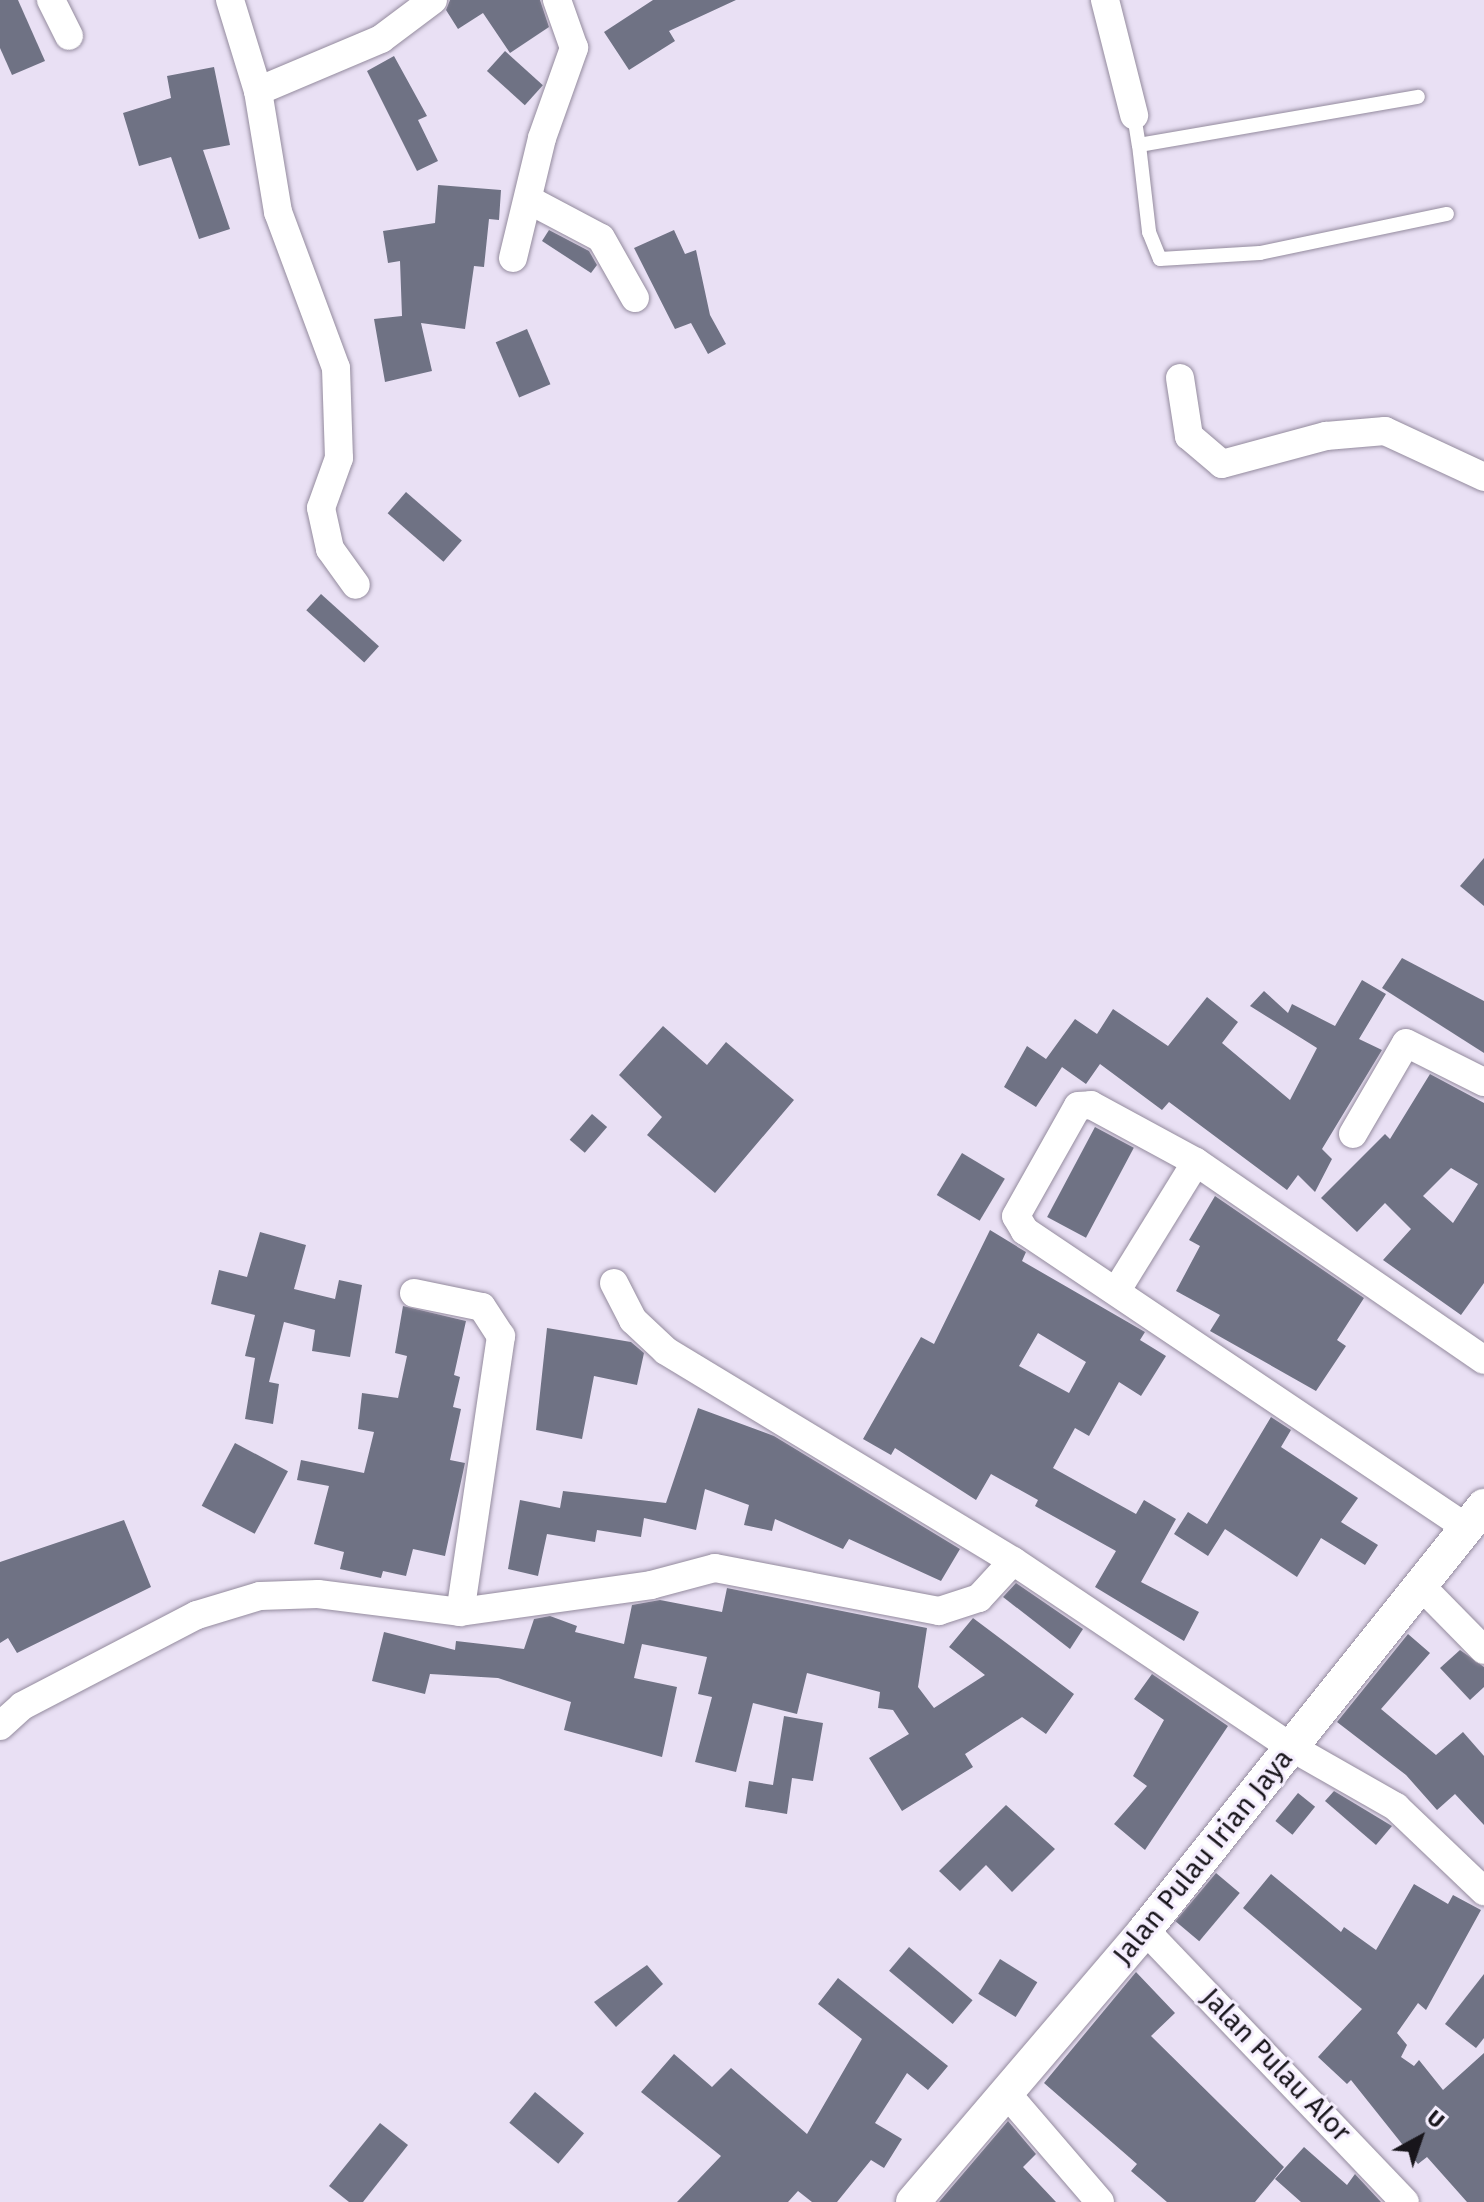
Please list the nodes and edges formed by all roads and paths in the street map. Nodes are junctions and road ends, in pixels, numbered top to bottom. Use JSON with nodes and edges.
{"nodes":[{"id":1,"x":51,"y":0,"type":"edge"},
{"id":2,"x":230,"y":0,"type":"edge"},
{"id":3,"x":433,"y":0,"type":"edge"},
{"id":4,"x":557,"y":0,"type":"edge"},
{"id":5,"x":1105,"y":0,"type":"edge"},
{"id":6,"x":69,"y":36,"type":"dead end"},
{"id":7,"x":258,"y":91,"type":"junction"},
{"id":8,"x":1418,"y":97,"type":"dead end"},
{"id":9,"x":1134,"y":115,"type":"joint"},
{"id":10,"x":1139,"y":145,"type":"junction"},
{"id":11,"x":529,"y":200,"type":"junction"},
{"id":12,"x":1447,"y":214,"type":"dead end"},
{"id":13,"x":513,"y":258,"type":"dead end"},
{"id":14,"x":635,"y":298,"type":"dead end"},
{"id":15,"x":1180,"y":378,"type":"dead end"},
{"id":16,"x":1484,"y":477,"type":"edge"},
{"id":17,"x":356,"y":585,"type":"dead end"},
{"id":18,"x":1484,"y":1082,"type":"edge"},
{"id":19,"x":1353,"y":1134,"type":"dead end"},
{"id":20,"x":1196,"y":1162,"type":"junction"},
{"id":21,"x":614,"y":1283,"type":"dead end"},
{"id":22,"x":1117,"y":1290,"type":"junction"},
{"id":23,"x":414,"y":1293,"type":"dead end"},
{"id":24,"x":1484,"y":1360,"type":"edge"},
{"id":25,"x":1475,"y":1517,"type":"edge"},
{"id":26,"x":1013,"y":1561,"type":"junction"},
{"id":27,"x":1422,"y":1587,"type":"junction"},
{"id":28,"x":460,"y":1612,"type":"junction"},
{"id":29,"x":1484,"y":1650,"type":"edge"},
{"id":30,"x":0,"y":1726,"type":"edge"},
{"id":31,"x":1291,"y":1747,"type":"junction"},
{"id":32,"x":1484,"y":1891,"type":"edge"},
{"id":33,"x":1145,"y":1930,"type":"junction"},
{"id":34,"x":1008,"y":2095,"type":"junction"},
{"id":35,"x":913,"y":2202,"type":"edge"},
{"id":36,"x":1100,"y":2202,"type":"edge"},
{"id":37,"x":1405,"y":2202,"type":"edge"}],
"edges":[{"from":1,"to":6,"type":"street"},
{"from":2,"to":7,"type":"street"},
{"from":3,"to":7,"type":"street"},
{"from":4,"to":11,"type":"street"},
{"from":5,"to":9,"type":"street"},
{"from":7,"to":17,"type":"street"},
{"from":8,"to":10,"type":"lane"},
{"from":9,"to":10,"type":"lane"},
{"from":10,"to":12,"type":"lane"},
{"from":11,"to":13,"type":"street"},
{"from":11,"to":14,"type":"street"},
{"from":15,"to":16,"type":"street"},
{"from":18,"to":19,"type":"street"},
{"from":20,"to":22,"type":"street"},
{"from":20,"to":22,"type":"street"},
{"from":20,"to":24,"type":"street"},
{"from":21,"to":26,"type":"street"},
{"from":22,"to":25,"type":"street"},
{"from":23,"to":28,"type":"street"},
{"from":25,"to":27,"type":"street","name":"Jalan Pulau Irian Jaya"},
{"from":26,"to":28,"type":"street"},
{"from":26,"to":31,"type":"street"},
{"from":27,"to":29,"type":"street"},
{"from":27,"to":31,"type":"street","name":"Jalan Pulau Irian Jaya"},
{"from":28,"to":30,"type":"street"},
{"from":31,"to":32,"type":"street"},
{"from":31,"to":33,"type":"street","name":"Jalan Pulau Irian Jaya"},
{"from":33,"to":34,"type":"street","name":"Jalan Pulau Irian Jaya"},
{"from":33,"to":37,"type":"street","name":"Jalan Pulau Alor"},
{"from":34,"to":35,"type":"street","name":"Jalan Pulau Irian Jaya"},
{"from":34,"to":36,"type":"street"}]}
